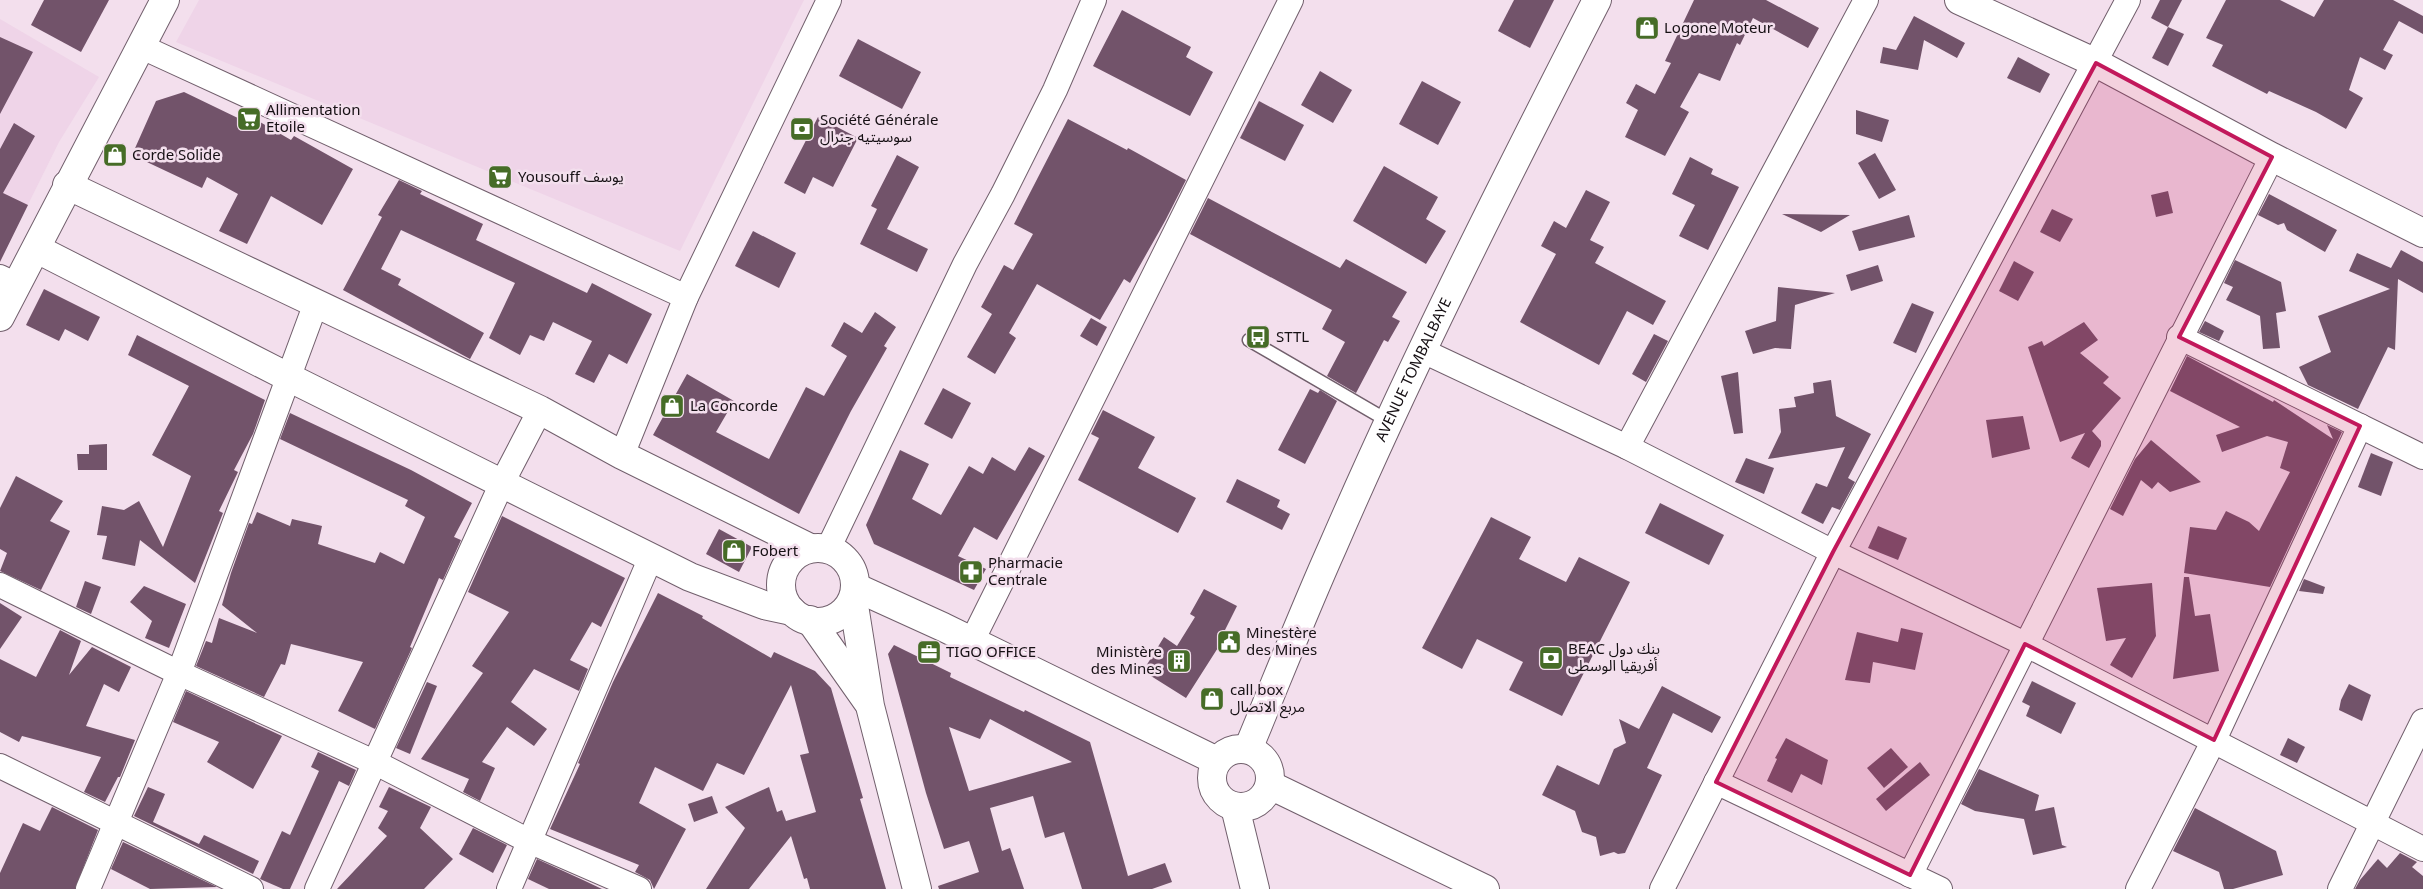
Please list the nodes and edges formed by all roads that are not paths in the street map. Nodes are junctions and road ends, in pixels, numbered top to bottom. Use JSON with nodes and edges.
{"nodes":[{"id":1,"x":165,"y":0,"type":"edge"},
{"id":2,"x":829,"y":0,"type":"edge"},
{"id":3,"x":1094,"y":0,"type":"edge"},
{"id":4,"x":1291,"y":0,"type":"edge"},
{"id":5,"x":1597,"y":0,"type":"edge"},
{"id":6,"x":1866,"y":0,"type":"edge"},
{"id":7,"x":1959,"y":0,"type":"edge"},
{"id":8,"x":2128,"y":0,"type":"edge"},
{"id":9,"x":142,"y":48,"type":"junction"},
{"id":10,"x":2096,"y":63,"type":"junction"},
{"id":11,"x":2272,"y":157,"type":"junction"},
{"id":12,"x":67,"y":185,"type":"junction"},
{"id":13,"x":2423,"y":233,"type":"edge"},
{"id":14,"x":36,"y":249,"type":"junction"},
{"id":15,"x":9,"y":281,"type":"edge"},
{"id":16,"x":686,"y":297,"type":"junction"},
{"id":17,"x":316,"y":303,"type":"junction"},
{"id":18,"x":0,"y":317,"type":"edge"},
{"id":19,"x":2180,"y":337,"type":"junction"},
{"id":20,"x":1249,"y":340,"type":"dead end"},
{"id":21,"x":1423,"y":350,"type":"junction"},
{"id":22,"x":290,"y":378,"type":"junction"},
{"id":23,"x":540,"y":410,"type":"junction"},
{"id":24,"x":1390,"y":422,"type":"junction"},
{"id":25,"x":2360,"y":426,"type":"junction"},
{"id":26,"x":1627,"y":447,"type":"junction"},
{"id":27,"x":622,"y":455,"type":"junction"},
{"id":28,"x":2423,"y":457,"type":"edge"},
{"id":29,"x":502,"y":484,"type":"junction"},
{"id":30,"x":819,"y":549,"type":"junction"},
{"id":31,"x":1833,"y":552,"type":"junction"},
{"id":32,"x":651,"y":557,"type":"junction"},
{"id":33,"x":0,"y":585,"type":"edge"},
{"id":34,"x":854,"y":593,"type":"junction"},
{"id":35,"x":801,"y":616,"type":"junction"},
{"id":36,"x":972,"y":641,"type":"junction"},
{"id":37,"x":2025,"y":644,"type":"junction"},
{"id":38,"x":180,"y":672,"type":"junction"},
{"id":39,"x":870,"y":706,"type":"junction"},
{"id":40,"x":2423,"y":722,"type":"edge"},
{"id":41,"x":2214,"y":740,"type":"junction"},
{"id":42,"x":1248,"y":750,"type":"junction"},
{"id":43,"x":1217,"y":761,"type":"junction"},
{"id":44,"x":376,"y":763,"type":"junction"},
{"id":45,"x":0,"y":766,"type":"edge"},
{"id":46,"x":1716,"y":782,"type":"junction"},
{"id":47,"x":1270,"y":785,"type":"junction"},
{"id":48,"x":1234,"y":807,"type":"junction"},
{"id":49,"x":116,"y":823,"type":"junction"},
{"id":50,"x":2373,"y":824,"type":"junction"},
{"id":51,"x":529,"y":841,"type":"junction"},
{"id":52,"x":2423,"y":849,"type":"edge"},
{"id":53,"x":1910,"y":875,"type":"junction"},
{"id":54,"x":88,"y":889,"type":"edge"},
{"id":55,"x":251,"y":889,"type":"edge"},
{"id":56,"x":317,"y":889,"type":"edge"},
{"id":57,"x":510,"y":889,"type":"edge"},
{"id":58,"x":639,"y":889,"type":"edge"},
{"id":59,"x":917,"y":889,"type":"edge"},
{"id":60,"x":1256,"y":889,"type":"edge"},
{"id":61,"x":1485,"y":889,"type":"edge"},
{"id":62,"x":1662,"y":889,"type":"edge"},
{"id":63,"x":1940,"y":889,"type":"edge"},
{"id":64,"x":2138,"y":889,"type":"edge"},
{"id":65,"x":2340,"y":889,"type":"edge"}],
"edges":[{"from":1,"to":9,"type":"street"},
{"from":2,"to":16,"type":"street"},
{"from":3,"to":30,"type":"street"},
{"from":4,"to":36,"type":"street"},
{"from":5,"to":21,"type":"street","name":"AVENUE TOMBALBAYE"},
{"from":6,"to":26,"type":"street"},
{"from":7,"to":10,"type":"street"},
{"from":8,"to":10,"type":"street"},
{"from":9,"to":12,"type":"street"},
{"from":9,"to":16,"type":"street"},
{"from":10,"to":11,"type":"street"},
{"from":10,"to":31,"type":"street"},
{"from":11,"to":13,"type":"street"},
{"from":11,"to":19,"type":"street"},
{"from":12,"to":14,"type":"street"},
{"from":12,"to":17,"type":"street"},
{"from":14,"to":15,"type":"street"},
{"from":14,"to":22,"type":"street"},
{"from":15,"to":18,"type":"street"},
{"from":16,"to":27,"type":"street"},
{"from":17,"to":22,"type":"street"},
{"from":17,"to":23,"type":"street"},
{"from":19,"to":25,"type":"street"},
{"from":19,"to":37,"type":"street"},
{"from":20,"to":24,"type":"lane"},
{"from":21,"to":24,"type":"street","name":"AVENUE TOMBALBAYE"},
{"from":21,"to":26,"type":"street"},
{"from":22,"to":29,"type":"street"},
{"from":22,"to":38,"type":"street"},
{"from":23,"to":27,"type":"street"},
{"from":23,"to":29,"type":"street"},
{"from":24,"to":42,"type":"street","name":"AVENUE TOMBALBAYE"},
{"from":25,"to":28,"type":"street"},
{"from":25,"to":41,"type":"street"},
{"from":26,"to":31,"type":"street"},
{"from":27,"to":30,"type":"street"},
{"from":29,"to":32,"type":"street"},
{"from":29,"to":44,"type":"street"},
{"from":30,"to":34,"type":"street"},
{"from":30,"to":35,"type":"street"},
{"from":31,"to":37,"type":"street"},
{"from":31,"to":46,"type":"street"},
{"from":32,"to":35,"type":"street"},
{"from":32,"to":51,"type":"street"},
{"from":33,"to":38,"type":"street"},
{"from":34,"to":35,"type":"street"},
{"from":34,"to":36,"type":"street"},
{"from":34,"to":39,"type":"street"},
{"from":35,"to":39,"type":"street"},
{"from":36,"to":43,"type":"street"},
{"from":37,"to":41,"type":"street"},
{"from":37,"to":53,"type":"street"},
{"from":38,"to":44,"type":"street"},
{"from":38,"to":49,"type":"street"},
{"from":39,"to":59,"type":"street"},
{"from":40,"to":50,"type":"street"},
{"from":41,"to":50,"type":"street"},
{"from":41,"to":64,"type":"street"},
{"from":42,"to":43,"type":"street"},
{"from":42,"to":47,"type":"street"},
{"from":43,"to":48,"type":"street"},
{"from":44,"to":51,"type":"street"},
{"from":44,"to":56,"type":"street"},
{"from":45,"to":49,"type":"street"},
{"from":46,"to":53,"type":"street"},
{"from":46,"to":62,"type":"street"},
{"from":47,"to":48,"type":"street"},
{"from":47,"to":61,"type":"street"},
{"from":48,"to":60,"type":"street"},
{"from":49,"to":54,"type":"street"},
{"from":49,"to":55,"type":"street"},
{"from":50,"to":52,"type":"street"},
{"from":50,"to":65,"type":"street"},
{"from":51,"to":57,"type":"street"},
{"from":51,"to":58,"type":"street"},
{"from":53,"to":63,"type":"street"}]}
